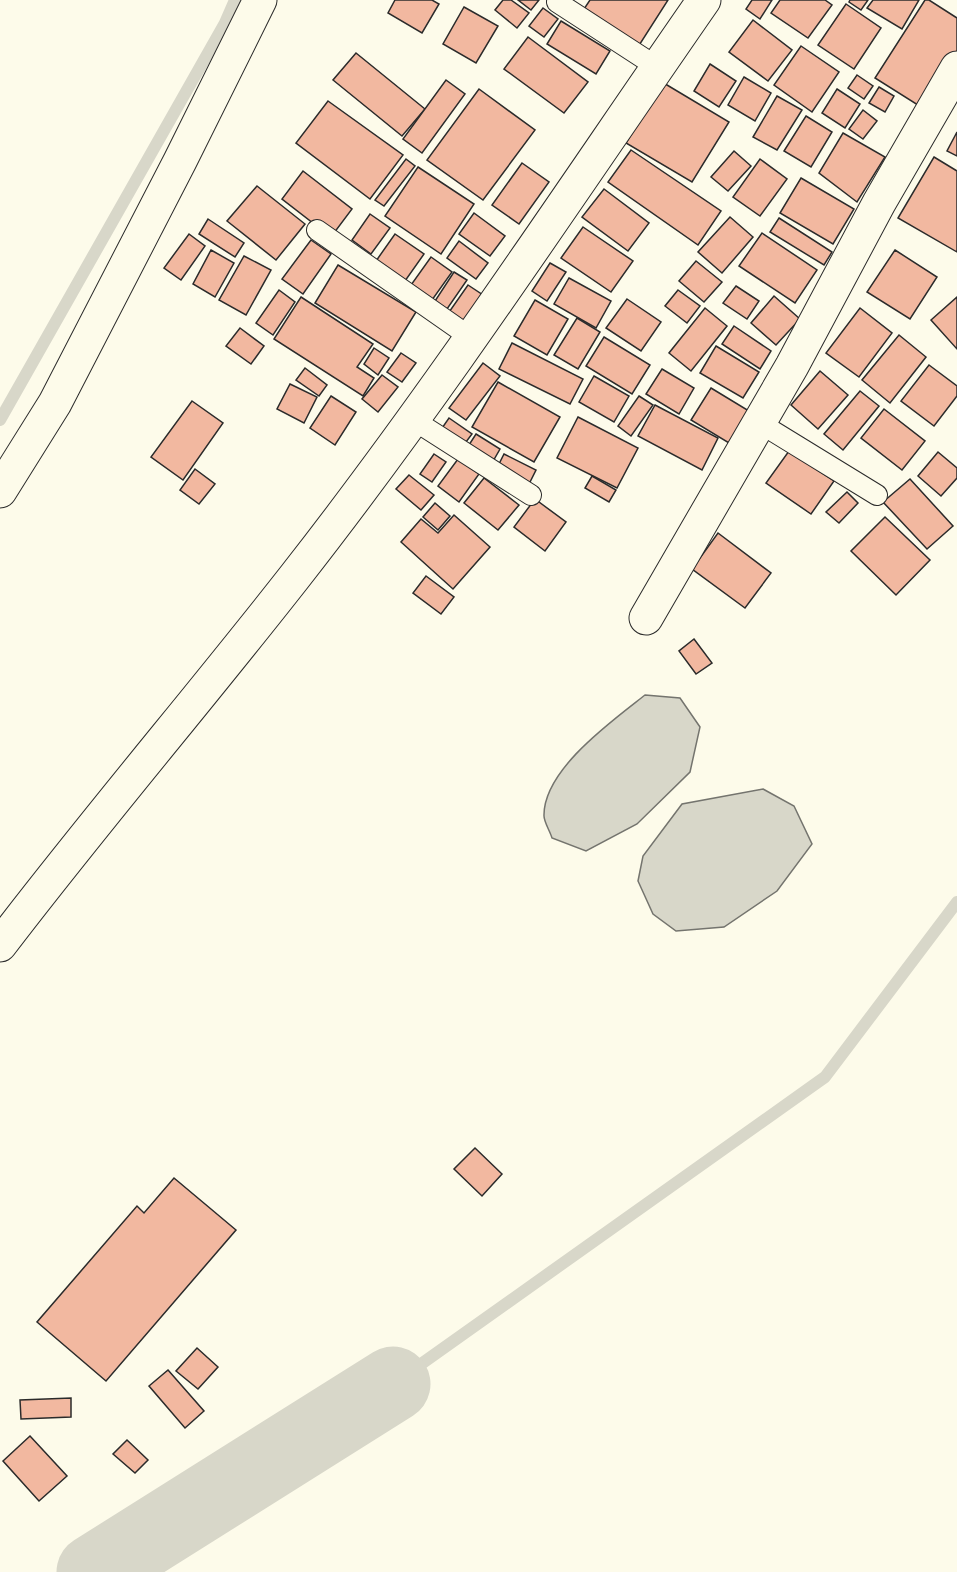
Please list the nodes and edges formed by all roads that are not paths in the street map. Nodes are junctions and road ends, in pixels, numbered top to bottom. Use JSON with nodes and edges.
{"nodes":[{"id":1,"x":260,"y":0,"type":"edge"},
{"id":2,"x":704,"y":0,"type":"edge"},
{"id":3,"x":557,"y":2,"type":"dead end"},
{"id":4,"x":657,"y":67,"type":"junction"},
{"id":5,"x":957,"y":68,"type":"edge"},
{"id":6,"x":317,"y":230,"type":"dead end"},
{"id":7,"x":470,"y":337,"type":"junction"},
{"id":8,"x":412,"y":419,"type":"junction"},
{"id":9,"x":758,"y":422,"type":"junction"},
{"id":10,"x":0,"y":491,"type":"edge"},
{"id":11,"x":531,"y":495,"type":"dead end"},
{"id":12,"x":877,"y":495,"type":"dead end"},
{"id":13,"x":646,"y":618,"type":"dead end"},
{"id":14,"x":0,"y":945,"type":"edge"}],
"edges":[{"from":1,"to":10,"type":"street"},
{"from":2,"to":4,"type":"street"},
{"from":3,"to":4,"type":"lane"},
{"from":4,"to":7,"type":"street"},
{"from":5,"to":9,"type":"street"},
{"from":6,"to":7,"type":"lane"},
{"from":7,"to":8,"type":"street"},
{"from":8,"to":11,"type":"lane"},
{"from":8,"to":14,"type":"street"},
{"from":9,"to":12,"type":"lane"},
{"from":9,"to":13,"type":"street"}]}
